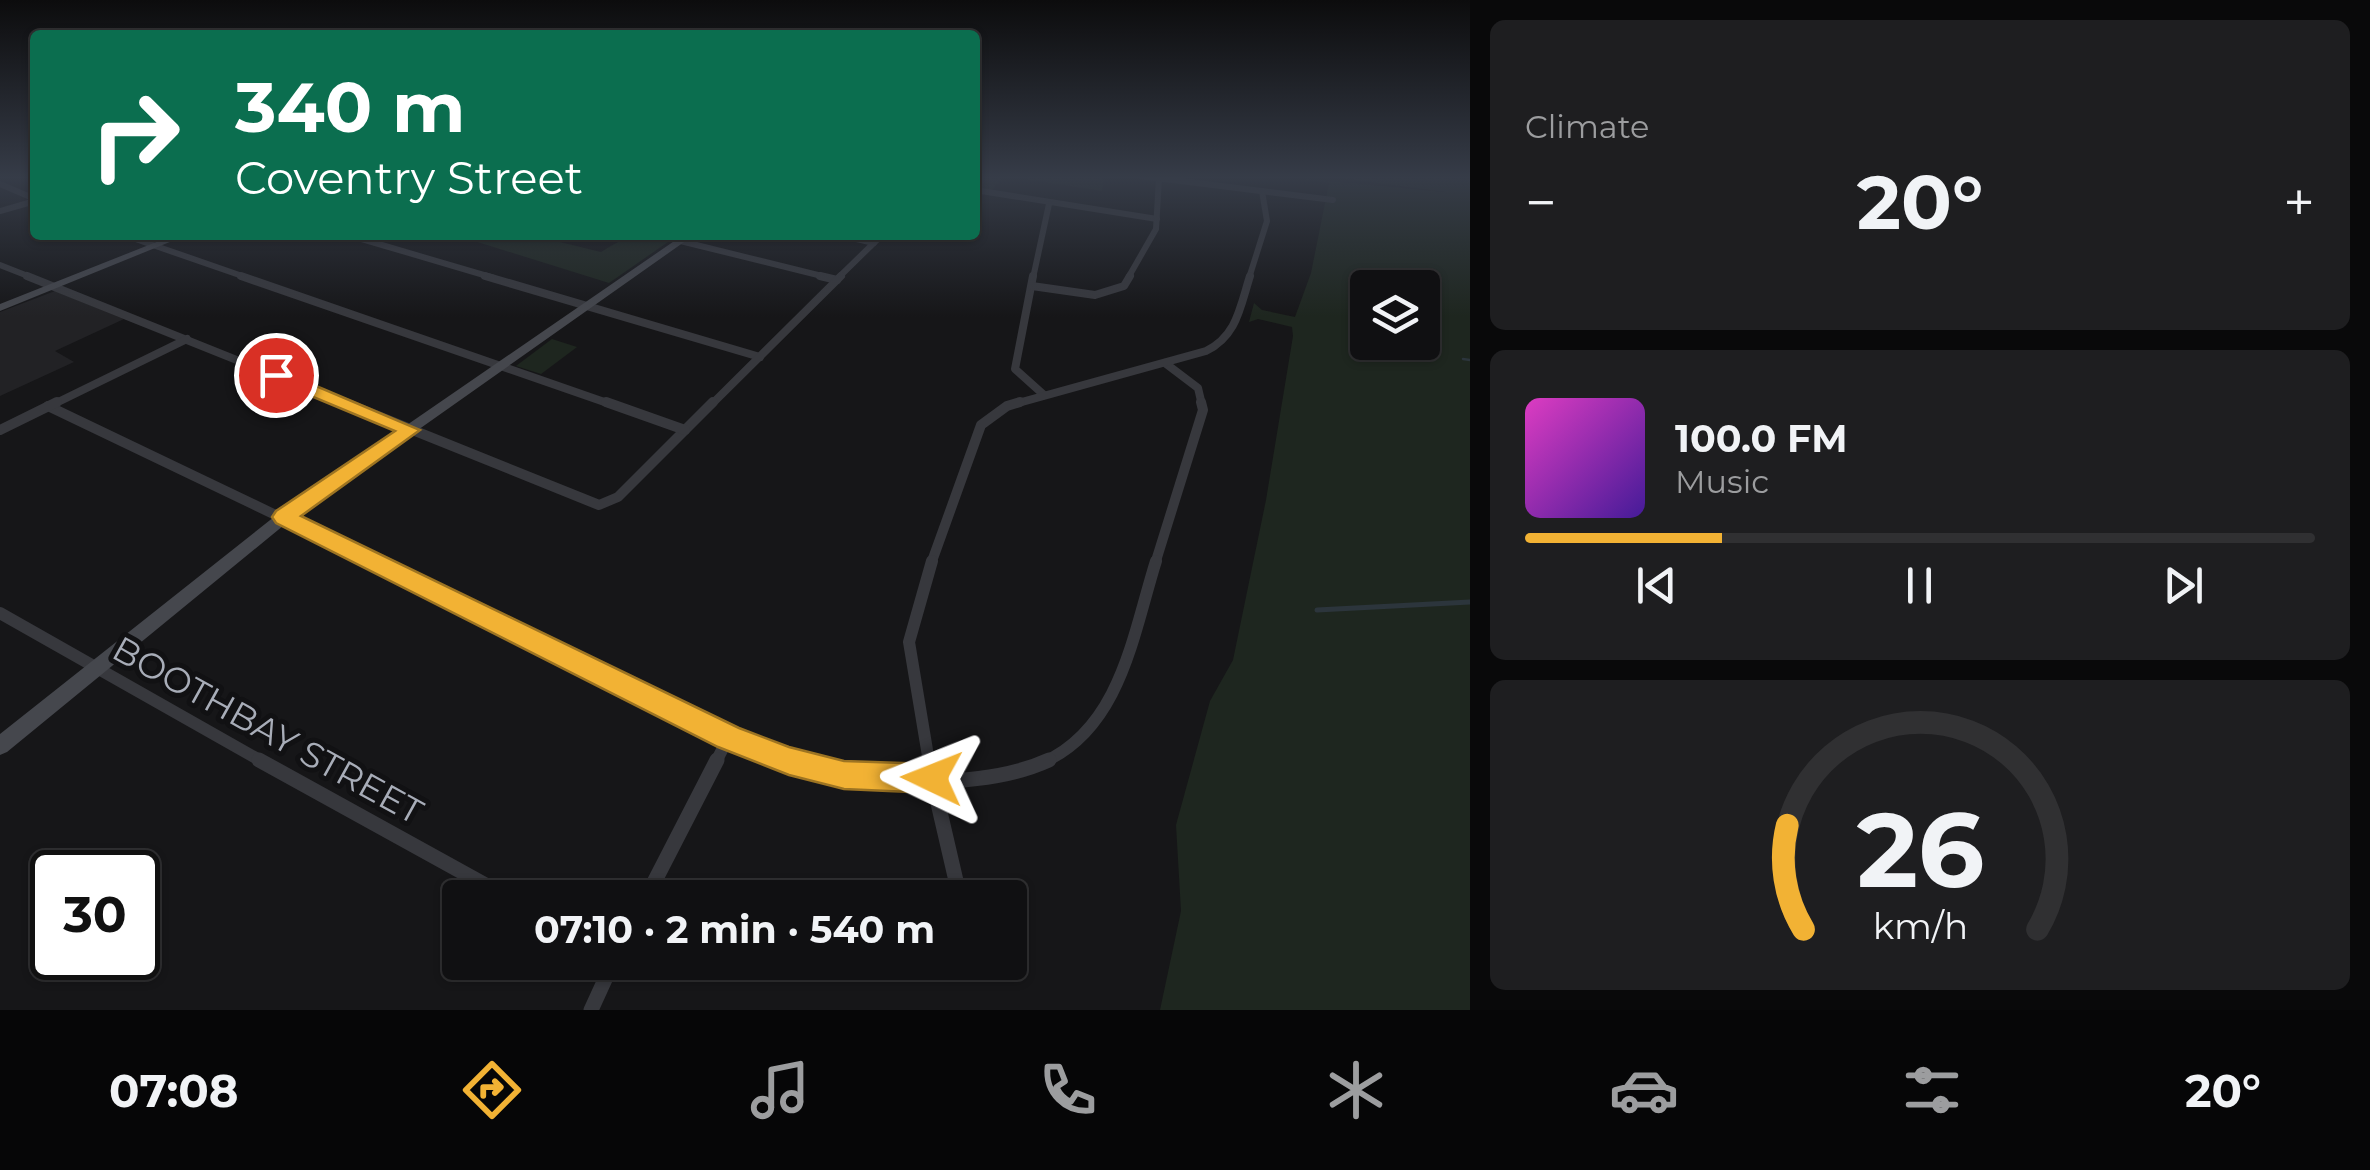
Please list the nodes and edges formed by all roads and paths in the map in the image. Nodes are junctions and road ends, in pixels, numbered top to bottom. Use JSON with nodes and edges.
{"nodes":[{"id":1,"x":1045,"y":223,"type":"edge"},
{"id":2,"x":1157,"y":223,"type":"edge"},
{"id":3,"x":1266,"y":223,"type":"edge"},
{"id":4,"x":138,"y":240,"type":"edge"},
{"id":5,"x":169,"y":240,"type":"edge"},
{"id":6,"x":365,"y":240,"type":"edge"},
{"id":7,"x":681,"y":240,"type":"edge"},
{"id":8,"x":691,"y":240,"type":"edge"},
{"id":9,"x":861,"y":240,"type":"edge"},
{"id":10,"x":877,"y":240,"type":"edge"},
{"id":11,"x":874,"y":243,"type":"junction"},
{"id":12,"x":154,"y":246,"type":"junction"},
{"id":13,"x":0,"y":266,"type":"edge"},
{"id":14,"x":837,"y":280,"type":"junction"},
{"id":15,"x":55,"y":286,"type":"junction"},
{"id":16,"x":1032,"y":286,"type":"junction"},
{"id":17,"x":587,"y":306,"type":"junction"},
{"id":18,"x":0,"y":308,"type":"edge"},
{"id":19,"x":186,"y":339,"type":"junction"},
{"id":20,"x":760,"y":357,"type":"junction"},
{"id":21,"x":1165,"y":363,"type":"junction"},
{"id":22,"x":499,"y":368,"type":"junction"},
{"id":23,"x":1044,"y":395,"type":"junction"},
{"id":24,"x":48,"y":406,"type":"junction"},
{"id":25,"x":0,"y":430,"type":"edge"},
{"id":26,"x":410,"y":430,"type":"junction"},
{"id":27,"x":685,"y":430,"type":"junction"},
{"id":28,"x":284,"y":517,"type":"junction"},
{"id":29,"x":0,"y":612,"type":"edge"},
{"id":30,"x":96,"y":670,"type":"junction"},
{"id":31,"x":728,"y":738,"type":"junction"},
{"id":32,"x":0,"y":746,"type":"edge"},
{"id":33,"x":932,"y":778,"type":"junction"},
{"id":34,"x":476,"y":880,"type":"edge"},
{"id":35,"x":655,"y":880,"type":"edge"},
{"id":36,"x":956,"y":880,"type":"edge"},
{"id":37,"x":605,"y":980,"type":"edge"},
{"id":38,"x":591,"y":1010,"type":"edge"}],
"edges":[{"from":1,"to":16,"type":"street"},
{"from":2,"to":16,"type":"street"},
{"from":3,"to":21,"type":"street"},
{"from":4,"to":12,"type":"street"},
{"from":5,"to":12,"type":"street"},
{"from":6,"to":17,"type":"street"},
{"from":7,"to":17,"type":"street"},
{"from":8,"to":14,"type":"street"},
{"from":9,"to":11,"type":"street"},
{"from":10,"to":11,"type":"street"},
{"from":11,"to":14,"type":"street"},
{"from":12,"to":15,"type":"street"},
{"from":12,"to":22,"type":"street"},
{"from":13,"to":15,"type":"street"},
{"from":14,"to":20,"type":"street"},
{"from":15,"to":18,"type":"street"},
{"from":15,"to":19,"type":"street"},
{"from":16,"to":23,"type":"street"},
{"from":17,"to":20,"type":"street"},
{"from":17,"to":22,"type":"street"},
{"from":19,"to":24,"type":"street"},
{"from":19,"to":26,"type":"street"},
{"from":20,"to":27,"type":"street"},
{"from":21,"to":23,"type":"street"},
{"from":21,"to":33,"type":"street"},
{"from":22,"to":26,"type":"street"},
{"from":22,"to":27,"type":"street"},
{"from":23,"to":33,"type":"street"},
{"from":24,"to":25,"type":"street"},
{"from":24,"to":28,"type":"street"},
{"from":26,"to":27,"type":"street"},
{"from":26,"to":28,"type":"street"},
{"from":28,"to":30,"type":"street"},
{"from":28,"to":31,"type":"street"},
{"from":29,"to":30,"type":"street","name":"BOOTHBAY STREET"},
{"from":30,"to":32,"type":"street"},
{"from":30,"to":34,"type":"street","name":"BOOTHBAY STREET"},
{"from":31,"to":33,"type":"street"},
{"from":31,"to":35,"type":"street"},
{"from":33,"to":36,"type":"street"},
{"from":37,"to":38,"type":"street"}]}
